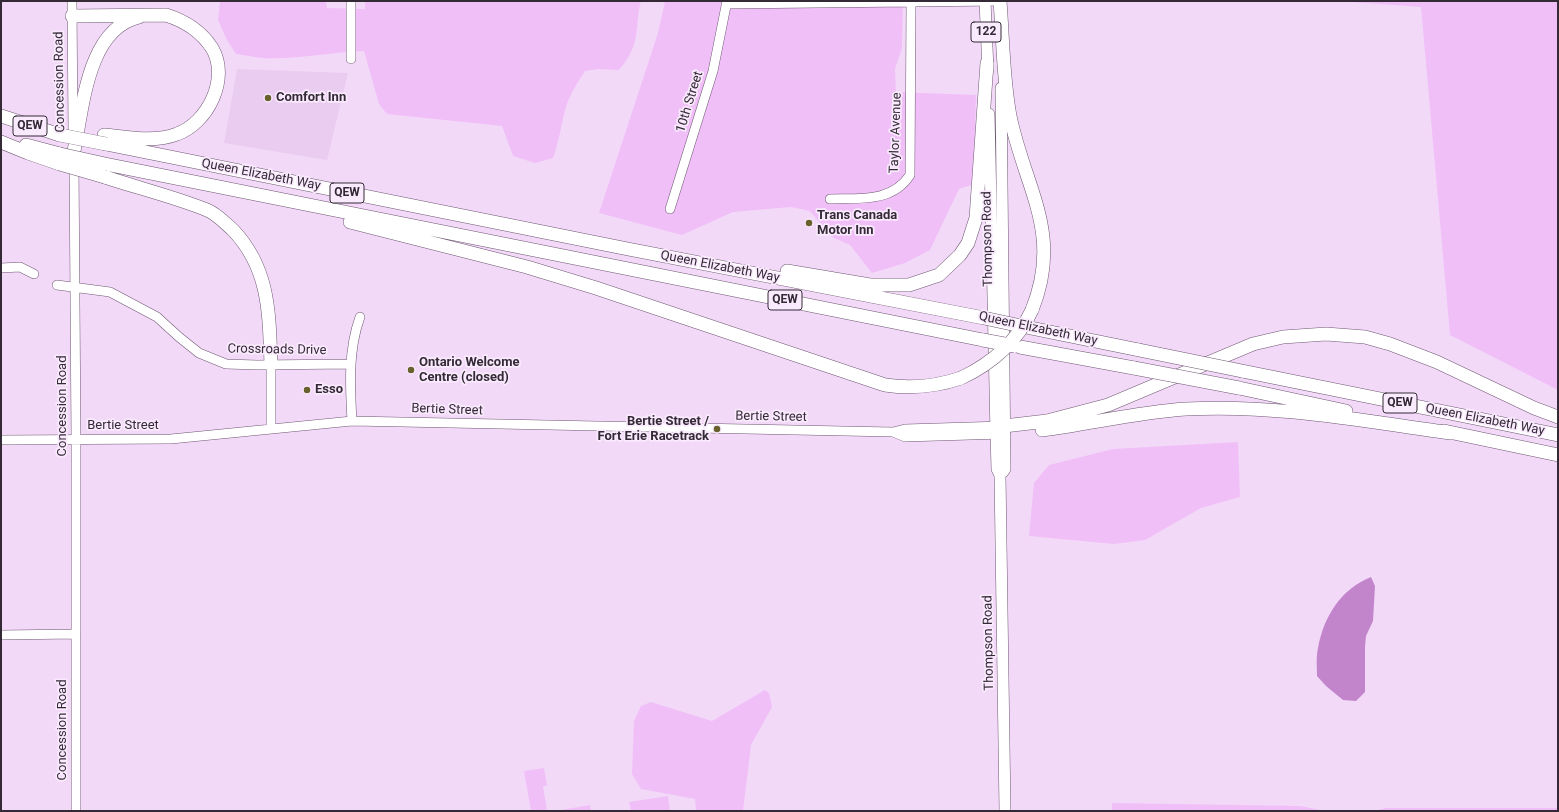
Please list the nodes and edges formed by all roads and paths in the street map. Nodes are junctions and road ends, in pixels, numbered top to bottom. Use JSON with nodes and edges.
{"nodes":[{"id":1,"x":72,"y":1,"type":"edge"},
{"id":2,"x":350,"y":1,"type":"edge"},
{"id":3,"x":986,"y":1,"type":"edge"},
{"id":4,"x":1000,"y":1,"type":"edge"},
{"id":5,"x":727,"y":3,"type":"edge"},
{"id":6,"x":911,"y":4,"type":"junction"},
{"id":7,"x":151,"y":14,"type":"junction"},
{"id":8,"x":72,"y":16,"type":"junction"},
{"id":9,"x":351,"y":59,"type":"dead end"},
{"id":10,"x":988,"y":63,"type":"junction"},
{"id":11,"x":1,"y":115,"type":"edge"},
{"id":12,"x":1,"y":137,"type":"edge"},
{"id":13,"x":105,"y":140,"type":"junction"},
{"id":14,"x":1,"y":142,"type":"edge"},
{"id":15,"x":74,"y":151,"type":"junction"},
{"id":16,"x":60,"y":159,"type":"junction"},
{"id":17,"x":238,"y":190,"type":"junction"},
{"id":18,"x":830,"y":199,"type":"dead end"},
{"id":19,"x":670,"y":209,"type":"dead end"},
{"id":20,"x":628,"y":249,"type":"junction"},
{"id":21,"x":1,"y":268,"type":"edge"},
{"id":22,"x":34,"y":274,"type":"dead end"},
{"id":23,"x":57,"y":285,"type":"dead end"},
{"id":24,"x":75,"y":287,"type":"junction"},
{"id":25,"x":360,"y":317,"type":"dead end"},
{"id":26,"x":271,"y":364,"type":"junction"},
{"id":27,"x":351,"y":364,"type":"junction"},
{"id":28,"x":1558,"y":417,"type":"edge"},
{"id":29,"x":352,"y":421,"type":"junction"},
{"id":30,"x":271,"y":429,"type":"junction"},
{"id":31,"x":1000,"y":430,"type":"junction"},
{"id":32,"x":1452,"y":433,"type":"junction"},
{"id":33,"x":1558,"y":435,"type":"edge"},
{"id":34,"x":1,"y":440,"type":"edge"},
{"id":35,"x":76,"y":440,"type":"junction"},
{"id":36,"x":1558,"y":455,"type":"edge"},
{"id":37,"x":76,"y":634,"type":"junction"},
{"id":38,"x":1,"y":635,"type":"edge"},
{"id":39,"x":76,"y":811,"type":"edge"},
{"id":40,"x":1005,"y":811,"type":"edge"}],
"edges":[{"from":1,"to":8,"type":"street","name":"Concession Road"},
{"from":2,"to":9,"type":"street"},
{"from":3,"to":4,"type":"street"},
{"from":3,"to":6,"type":"street"},
{"from":3,"to":10,"type":"main road","name":"Thompson Road","number":"122"},
{"from":4,"to":17,"type":"highway","bridge":true},
{"from":4,"to":31,"type":"main road","name":"Thompson Road","number":"122"},
{"from":5,"to":6,"type":"street"},
{"from":5,"to":19,"type":"street","name":"10th Street"},
{"from":6,"to":18,"type":"street","name":"Taylor Avenue"},
{"from":7,"to":8,"type":"highway"},
{"from":7,"to":13,"type":"highway"},
{"from":7,"to":15,"type":"highway"},
{"from":8,"to":15,"type":"street","name":"Concession Road"},
{"from":10,"to":20,"type":"highway"},
{"from":10,"to":31,"type":"main road","name":"Thompson Road","number":"122"},
{"from":11,"to":13,"type":"highway","name":"Queen Elizabeth Way","number":"QEW","bridge":true},
{"from":12,"to":16,"type":"highway","name":"Queen Elizabeth Way","number":"QEW"},
{"from":13,"to":20,"type":"highway","name":"Queen Elizabeth Way","number":"QEW"},
{"from":14,"to":16,"type":"highway"},
{"from":15,"to":24,"type":"street","name":"Concession Road"},
{"from":16,"to":17,"type":"highway","name":"Queen Elizabeth Way","number":"QEW","bridge":true},
{"from":16,"to":26,"type":"highway","bridge":true},
{"from":17,"to":32,"type":"highway","name":"Queen Elizabeth Way","number":"QEW","bridge":true},
{"from":20,"to":33,"type":"highway","name":"Queen Elizabeth Way","number":"QEW","bridge":true},
{"from":21,"to":22,"type":"street"},
{"from":23,"to":24,"type":"street","name":"Crossroads Drive"},
{"from":24,"to":26,"type":"street","name":"Crossroads Drive"},
{"from":24,"to":35,"type":"street","name":"Concession Road"},
{"from":25,"to":27,"type":"street"},
{"from":26,"to":27,"type":"street","name":"Crossroads Drive"},
{"from":26,"to":30,"type":"street"},
{"from":27,"to":29,"type":"street"},
{"from":28,"to":31,"type":"highway"},
{"from":29,"to":30,"type":"street","name":"Bertie Street"},
{"from":29,"to":31,"type":"street","name":"Bertie Street"},
{"from":30,"to":35,"type":"street","name":"Bertie Street"},
{"from":31,"to":32,"type":"highway"},
{"from":31,"to":40,"type":"main road","name":"Thompson Road","number":"122"},
{"from":32,"to":36,"type":"highway","name":"Queen Elizabeth Way","number":"QEW"},
{"from":34,"to":35,"type":"street","name":"Bertie Street"},
{"from":35,"to":37,"type":"street","name":"Concession Road"},
{"from":37,"to":38,"type":"street"},
{"from":37,"to":39,"type":"street","name":"Concession Road"}]}
